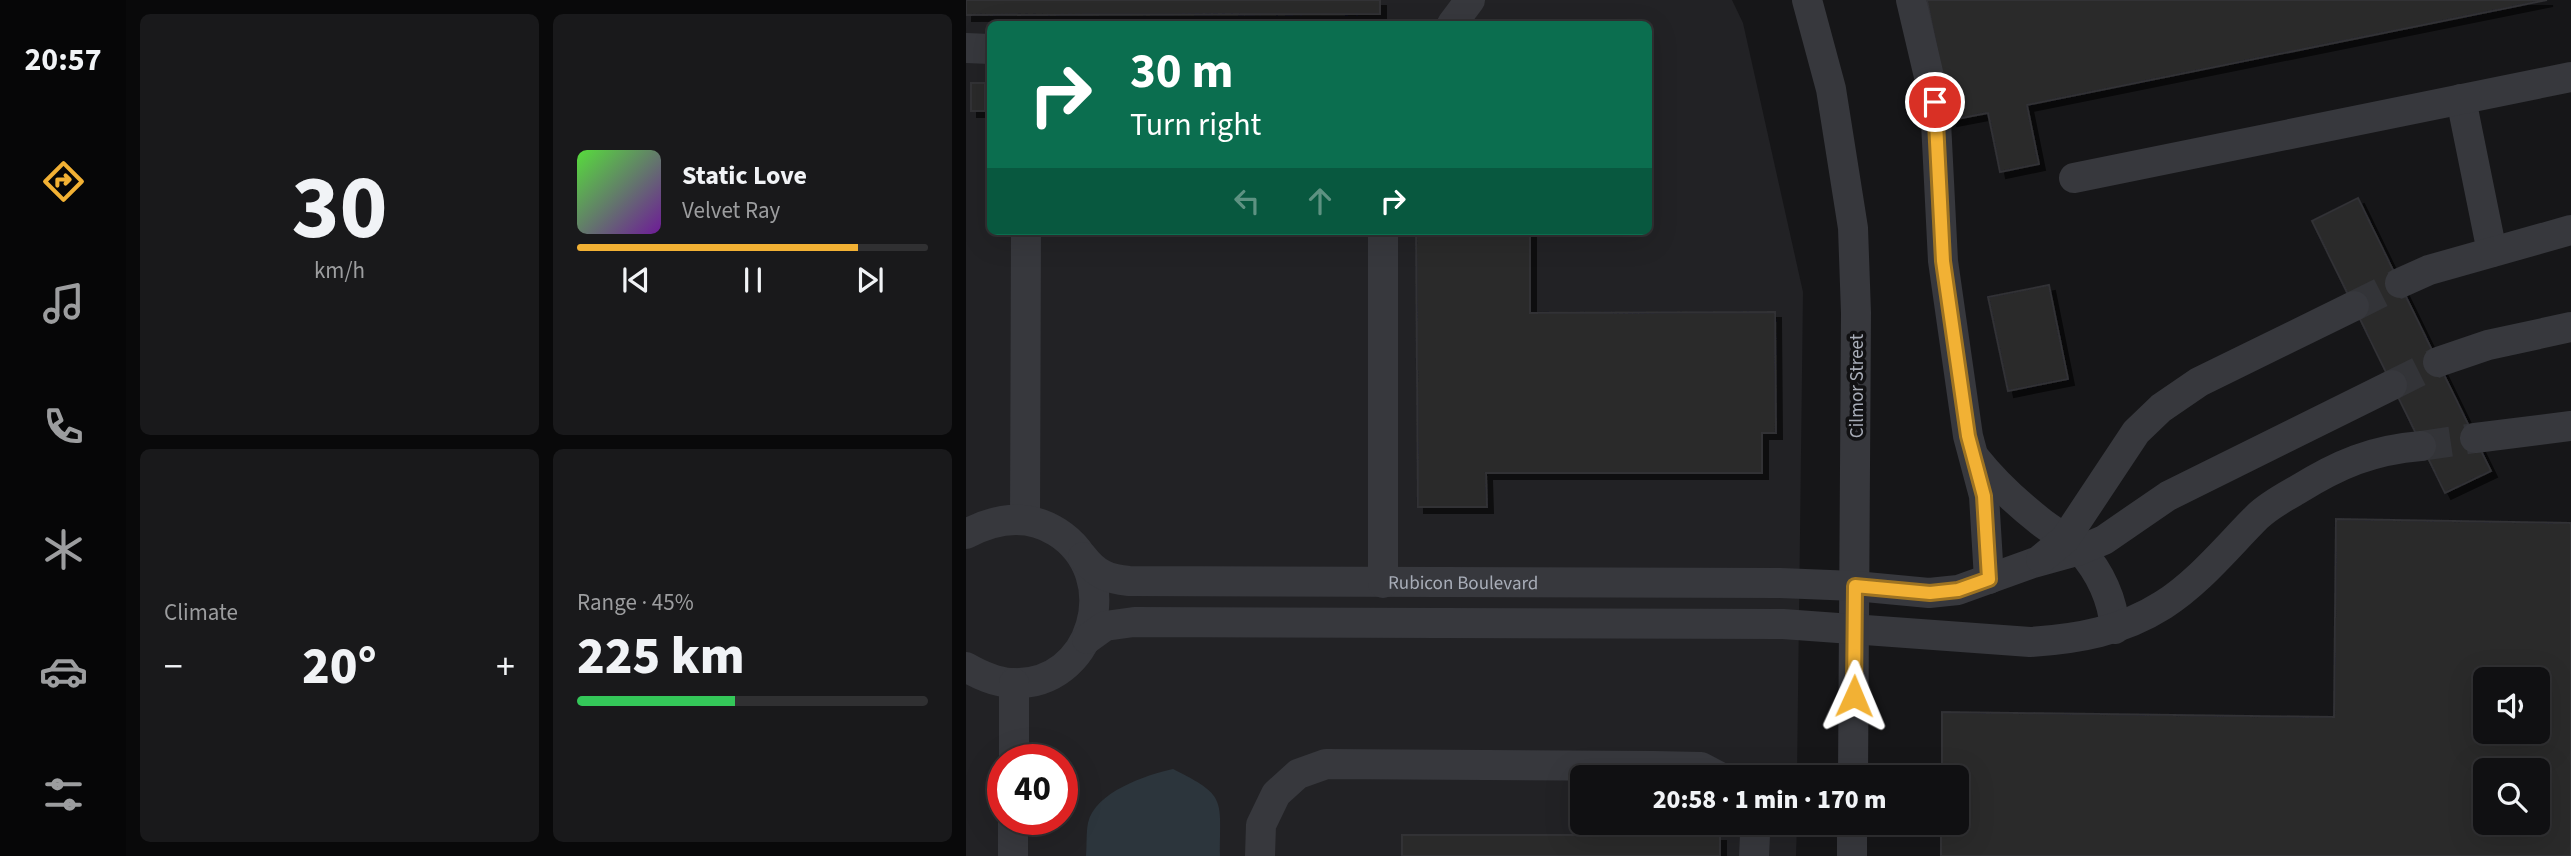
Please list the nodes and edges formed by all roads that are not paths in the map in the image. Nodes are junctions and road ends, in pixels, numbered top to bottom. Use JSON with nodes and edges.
{"nodes":[{"id":1,"x":1470,"y":0,"type":"edge"},
{"id":2,"x":1807,"y":0,"type":"edge"},
{"id":3,"x":1911,"y":0,"type":"edge"},
{"id":4,"x":1454,"y":21,"type":"edge"},
{"id":5,"x":966,"y":48,"type":"edge"},
{"id":6,"x":987,"y":49,"type":"edge"},
{"id":7,"x":2571,"y":77,"type":"edge"},
{"id":8,"x":2462,"y":99,"type":"junction"},
{"id":9,"x":2074,"y":177,"type":"dead end"},
{"id":10,"x":2571,"y":230,"type":"edge"},
{"id":11,"x":1026,"y":235,"type":"edge"},
{"id":12,"x":1383,"y":235,"type":"edge"},
{"id":13,"x":2492,"y":252,"type":"junction"},
{"id":14,"x":2400,"y":283,"type":"tunnel mouth"},
{"id":15,"x":2354,"y":306,"type":"tunnel mouth"},
{"id":16,"x":2571,"y":327,"type":"edge"},
{"id":17,"x":2438,"y":362,"type":"tunnel mouth"},
{"id":18,"x":2392,"y":385,"type":"tunnel mouth"},
{"id":19,"x":2571,"y":426,"type":"edge"},
{"id":20,"x":2475,"y":438,"type":"tunnel mouth"},
{"id":21,"x":2421,"y":446,"type":"tunnel mouth"},
{"id":22,"x":1974,"y":456,"type":"junction"},
{"id":23,"x":1025,"y":519,"type":"junction"},
{"id":24,"x":966,"y":534,"type":"edge"},
{"id":25,"x":2072,"y":544,"type":"junction"},
{"id":26,"x":1083,"y":556,"type":"junction"},
{"id":27,"x":1989,"y":579,"type":"junction"},
{"id":28,"x":1383,"y":583,"type":"junction"},
{"id":29,"x":1855,"y":586,"type":"junction"},
{"id":30,"x":1855,"y":629,"type":"junction"},
{"id":31,"x":2115,"y":629,"type":"junction"},
{"id":32,"x":1087,"y":639,"type":"junction"},
{"id":33,"x":966,"y":667,"type":"edge"},
{"id":34,"x":1014,"y":683,"type":"junction"},
{"id":35,"x":1014,"y":744,"type":"edge"},
{"id":36,"x":1570,"y":765,"type":"edge"},
{"id":37,"x":1853,"y":765,"type":"edge"},
{"id":38,"x":1013,"y":835,"type":"edge"},
{"id":39,"x":1755,"y":835,"type":"edge"},
{"id":40,"x":1852,"y":835,"type":"edge"},
{"id":41,"x":1013,"y":856,"type":"edge"},
{"id":42,"x":1260,"y":856,"type":"edge"},
{"id":43,"x":1754,"y":856,"type":"edge"},
{"id":44,"x":1852,"y":856,"type":"edge"}],
"edges":[{"from":1,"to":4,"type":"street"},
{"from":2,"to":29,"type":"street","name":"Cilmor Street"},
{"from":3,"to":22,"type":"street"},
{"from":5,"to":6,"type":"street"},
{"from":7,"to":8,"type":"street"},
{"from":8,"to":9,"type":"street"},
{"from":8,"to":13,"type":"street"},
{"from":10,"to":13,"type":"street"},
{"from":11,"to":23,"type":"street"},
{"from":12,"to":28,"type":"street"},
{"from":13,"to":14,"type":"street"},
{"from":15,"to":25,"type":"street"},
{"from":16,"to":17,"type":"street"},
{"from":18,"to":25,"type":"street","name":"Rubicon Boulevard"},
{"from":19,"to":20,"type":"street"},
{"from":21,"to":31,"type":"street","name":"Rubicon Boulevard"},
{"from":22,"to":25,"type":"street"},
{"from":22,"to":27,"type":"street"},
{"from":23,"to":24,"type":"street"},
{"from":23,"to":26,"type":"street","name":"Rubicon Boulevard"},
{"from":25,"to":27,"type":"street","name":"Rubicon Boulevard"},
{"from":25,"to":31,"type":"street"},
{"from":26,"to":28,"type":"street","name":"Rubicon Boulevard"},
{"from":26,"to":32,"type":"street"},
{"from":27,"to":29,"type":"street","name":"Rubicon Boulevard"},
{"from":28,"to":29,"type":"street","name":"Rubicon Boulevard"},
{"from":29,"to":30,"type":"street","name":"Cilmor Street"},
{"from":30,"to":31,"type":"street","name":"Rubicon Boulevard"},
{"from":30,"to":32,"type":"street","name":"Rubicon Boulevard"},
{"from":30,"to":37,"type":"street","name":"Cilmor Street"},
{"from":32,"to":34,"type":"street"},
{"from":33,"to":34,"type":"street"},
{"from":34,"to":35,"type":"street"},
{"from":36,"to":42,"type":"street"},
{"from":38,"to":41,"type":"street"},
{"from":39,"to":43,"type":"street"},
{"from":40,"to":44,"type":"street"}]}
